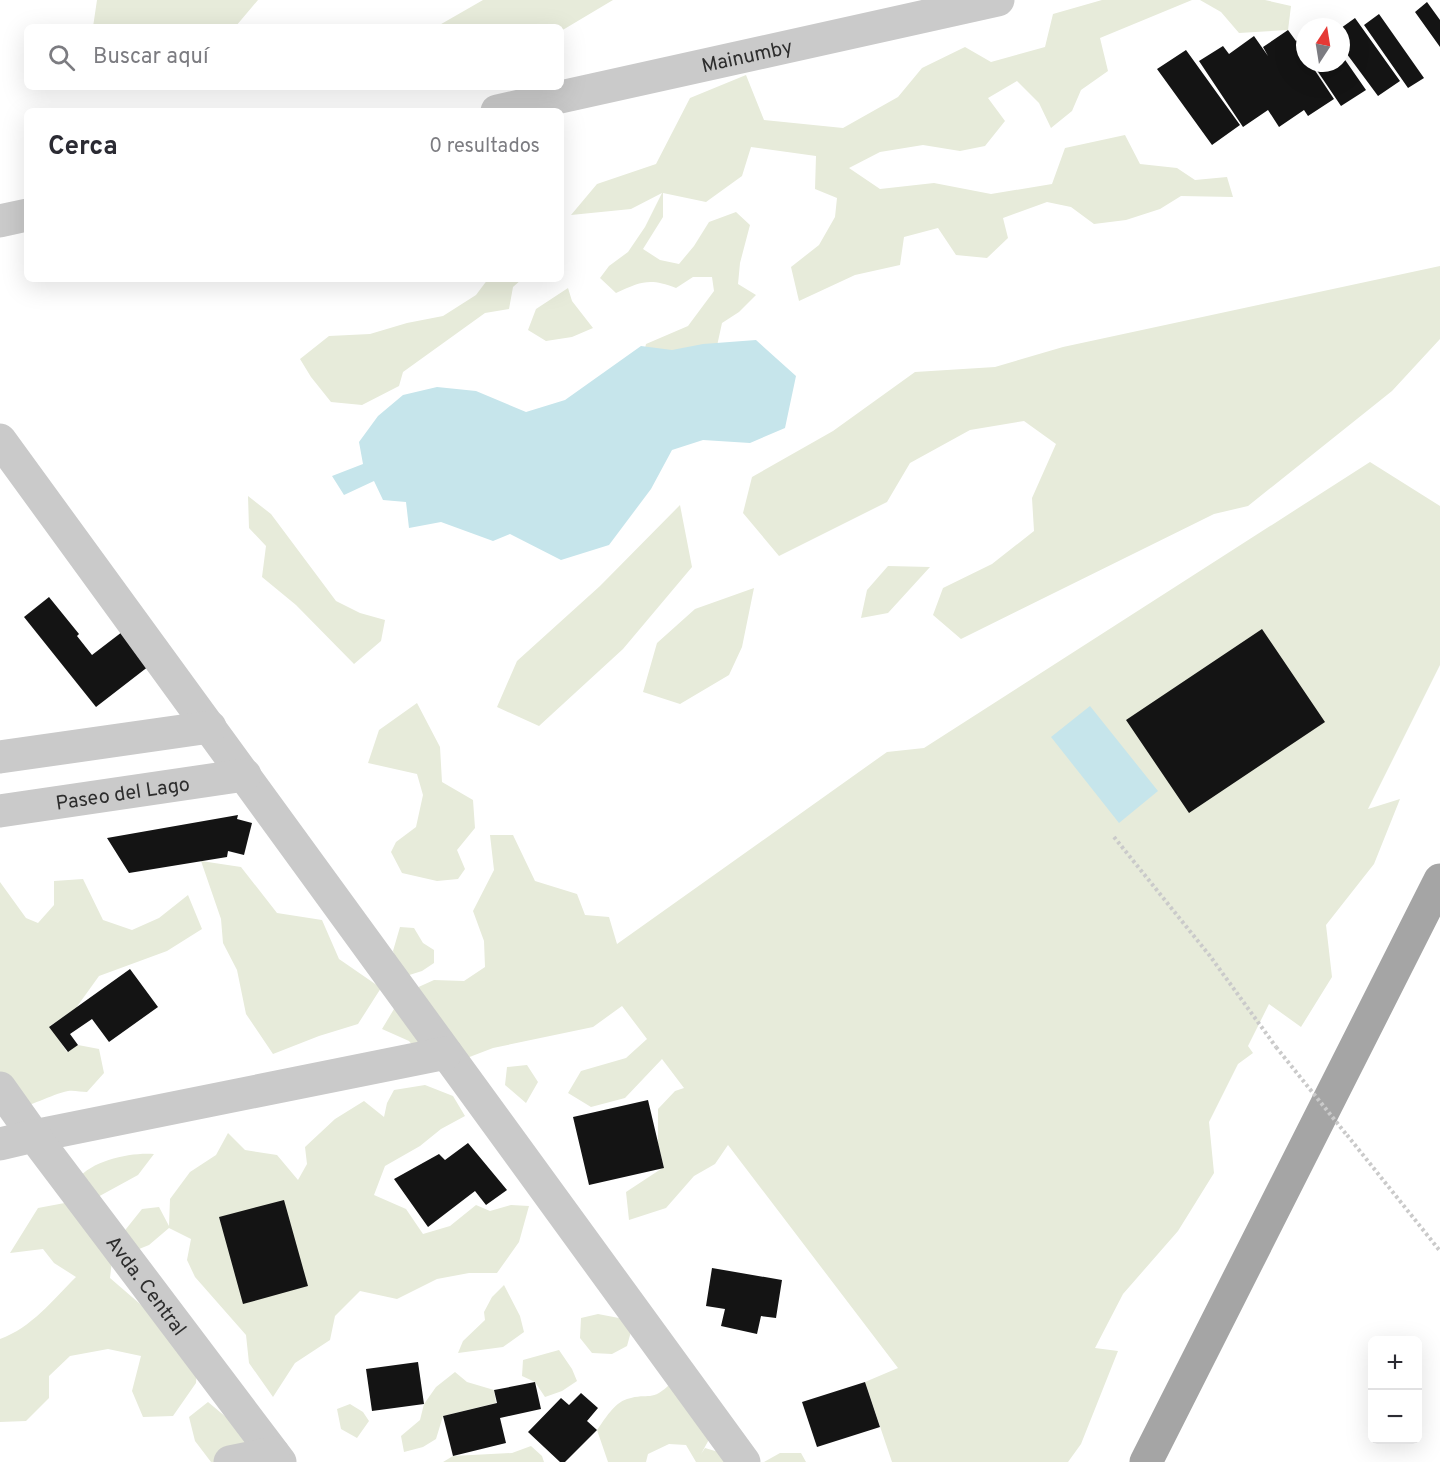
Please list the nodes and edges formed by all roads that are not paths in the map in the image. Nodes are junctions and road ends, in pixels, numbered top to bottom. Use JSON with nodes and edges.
{"nodes":[{"id":1,"x":998,"y":0,"type":"edge"},
{"id":2,"x":511,"y":108,"type":"edge"},
{"id":3,"x":24,"y":216,"type":"edge"},
{"id":4,"x":0,"y":221,"type":"edge"},
{"id":5,"x":0,"y":440,"type":"edge"},
{"id":6,"x":210,"y":727,"type":"junction"},
{"id":7,"x":0,"y":757,"type":"edge"},
{"id":8,"x":245,"y":775,"type":"junction"},
{"id":9,"x":0,"y":810,"type":"edge"},
{"id":10,"x":1436,"y":898,"type":"edge"},
{"id":11,"x":446,"y":1053,"type":"junction"},
{"id":12,"x":0,"y":1088,"type":"edge"},
{"id":13,"x":34,"y":1136,"type":"junction"},
{"id":14,"x":0,"y":1144,"type":"edge"},
{"id":15,"x":276,"y":1457,"type":"edge"},
{"id":16,"x":230,"y":1462,"type":"edge"},
{"id":17,"x":744,"y":1462,"type":"edge"},
{"id":18,"x":1146,"y":1462,"type":"edge"}],
"edges":[{"from":1,"to":2,"type":"street","name":"Mainumby"},
{"from":3,"to":4,"type":"street"},
{"from":5,"to":6,"type":"street"},
{"from":6,"to":7,"type":"street"},
{"from":6,"to":8,"type":"street"},
{"from":8,"to":9,"type":"street","name":"Paseo del Lago"},
{"from":8,"to":11,"type":"street"},
{"from":10,"to":18,"type":"main road"},
{"from":11,"to":13,"type":"street"},
{"from":11,"to":17,"type":"street"},
{"from":12,"to":13,"type":"street","name":"Avda. Central"},
{"from":13,"to":14,"type":"street"},
{"from":13,"to":15,"type":"street","name":"Avda. Central"},
{"from":15,"to":16,"type":"street"}]}
